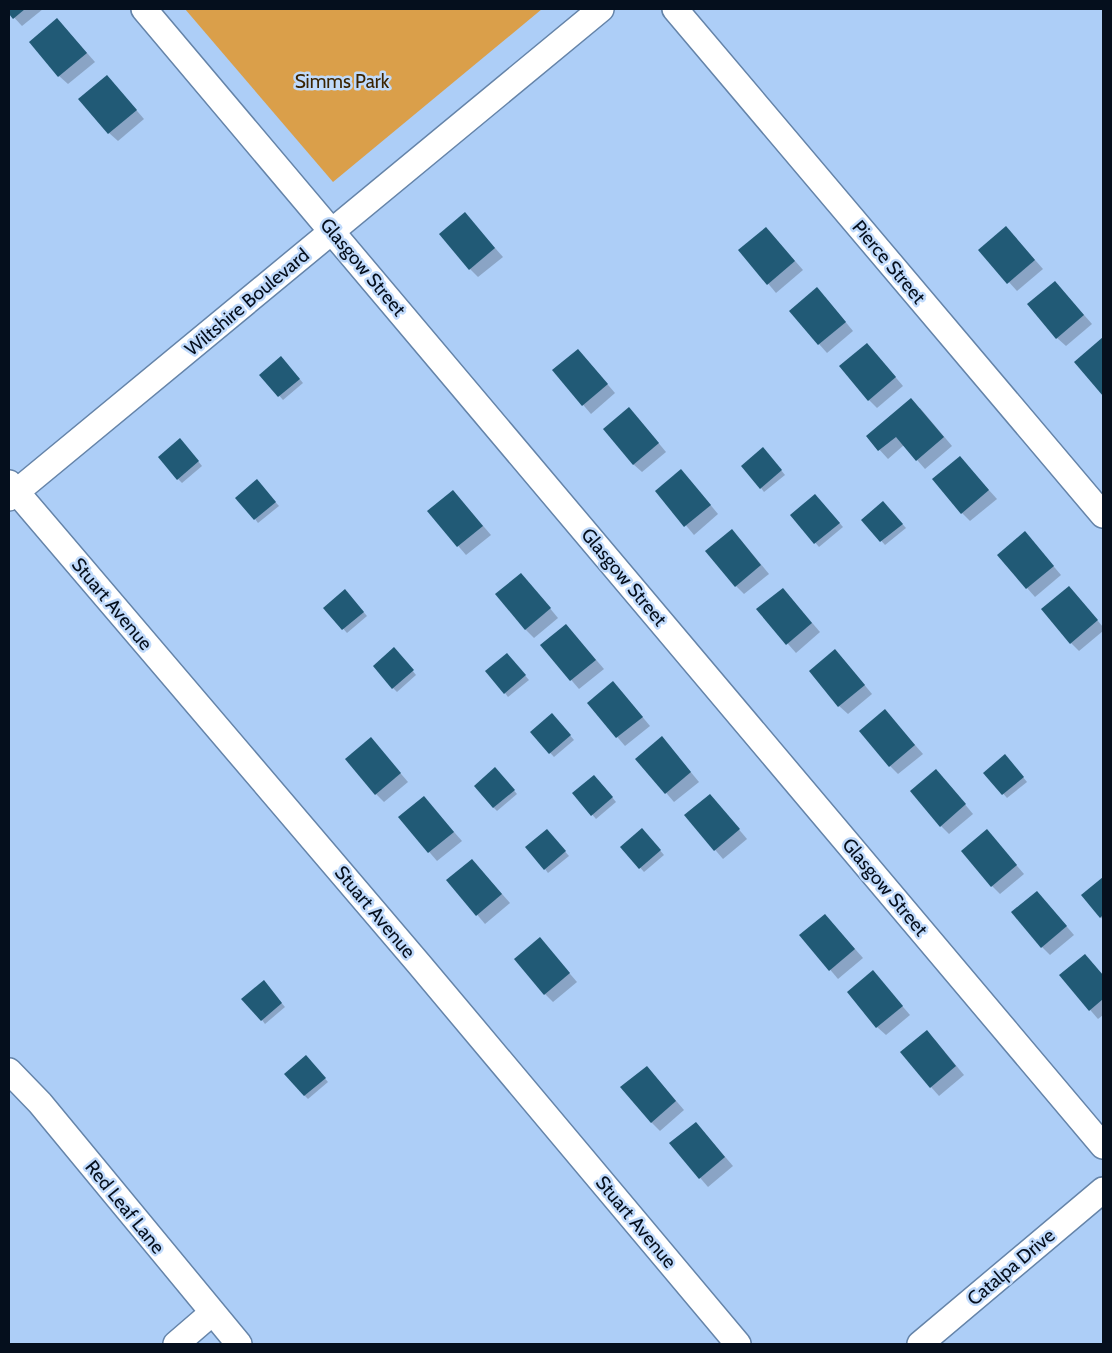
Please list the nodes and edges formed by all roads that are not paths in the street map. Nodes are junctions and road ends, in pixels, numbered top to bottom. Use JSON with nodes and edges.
{"nodes":[{"id":1,"x":144,"y":9,"type":"edge"},
{"id":2,"x":601,"y":9,"type":"edge"},
{"id":3,"x":674,"y":9,"type":"edge"},
{"id":4,"x":332,"y":231,"type":"junction"},
{"id":5,"x":11,"y":491,"type":"edge"},
{"id":6,"x":1103,"y":514,"type":"edge"},
{"id":7,"x":9,"y":1071,"type":"edge"},
{"id":8,"x":1103,"y":1146,"type":"edge"},
{"id":9,"x":1103,"y":1190,"type":"edge"},
{"id":10,"x":212,"y":1313,"type":"junction"},
{"id":11,"x":176,"y":1344,"type":"edge"},
{"id":12,"x":238,"y":1344,"type":"edge"},
{"id":13,"x":738,"y":1344,"type":"edge"},
{"id":14,"x":920,"y":1344,"type":"edge"}],
"edges":[{"from":1,"to":4,"type":"street","name":"Glasgow Street"},
{"from":2,"to":4,"type":"street","name":"Wiltshire Boulevard"},
{"from":3,"to":6,"type":"street","name":"Pierce Street"},
{"from":4,"to":5,"type":"street","name":"Wiltshire Boulevard"},
{"from":4,"to":8,"type":"street","name":"Glasgow Street"},
{"from":5,"to":13,"type":"street","name":"Stuart Avenue"},
{"from":7,"to":10,"type":"street","name":"Red Leaf Lane"},
{"from":9,"to":14,"type":"street","name":"Catalpa Drive"},
{"from":10,"to":11,"type":"street"},
{"from":10,"to":12,"type":"street","name":"Red Leaf Lane"}]}
